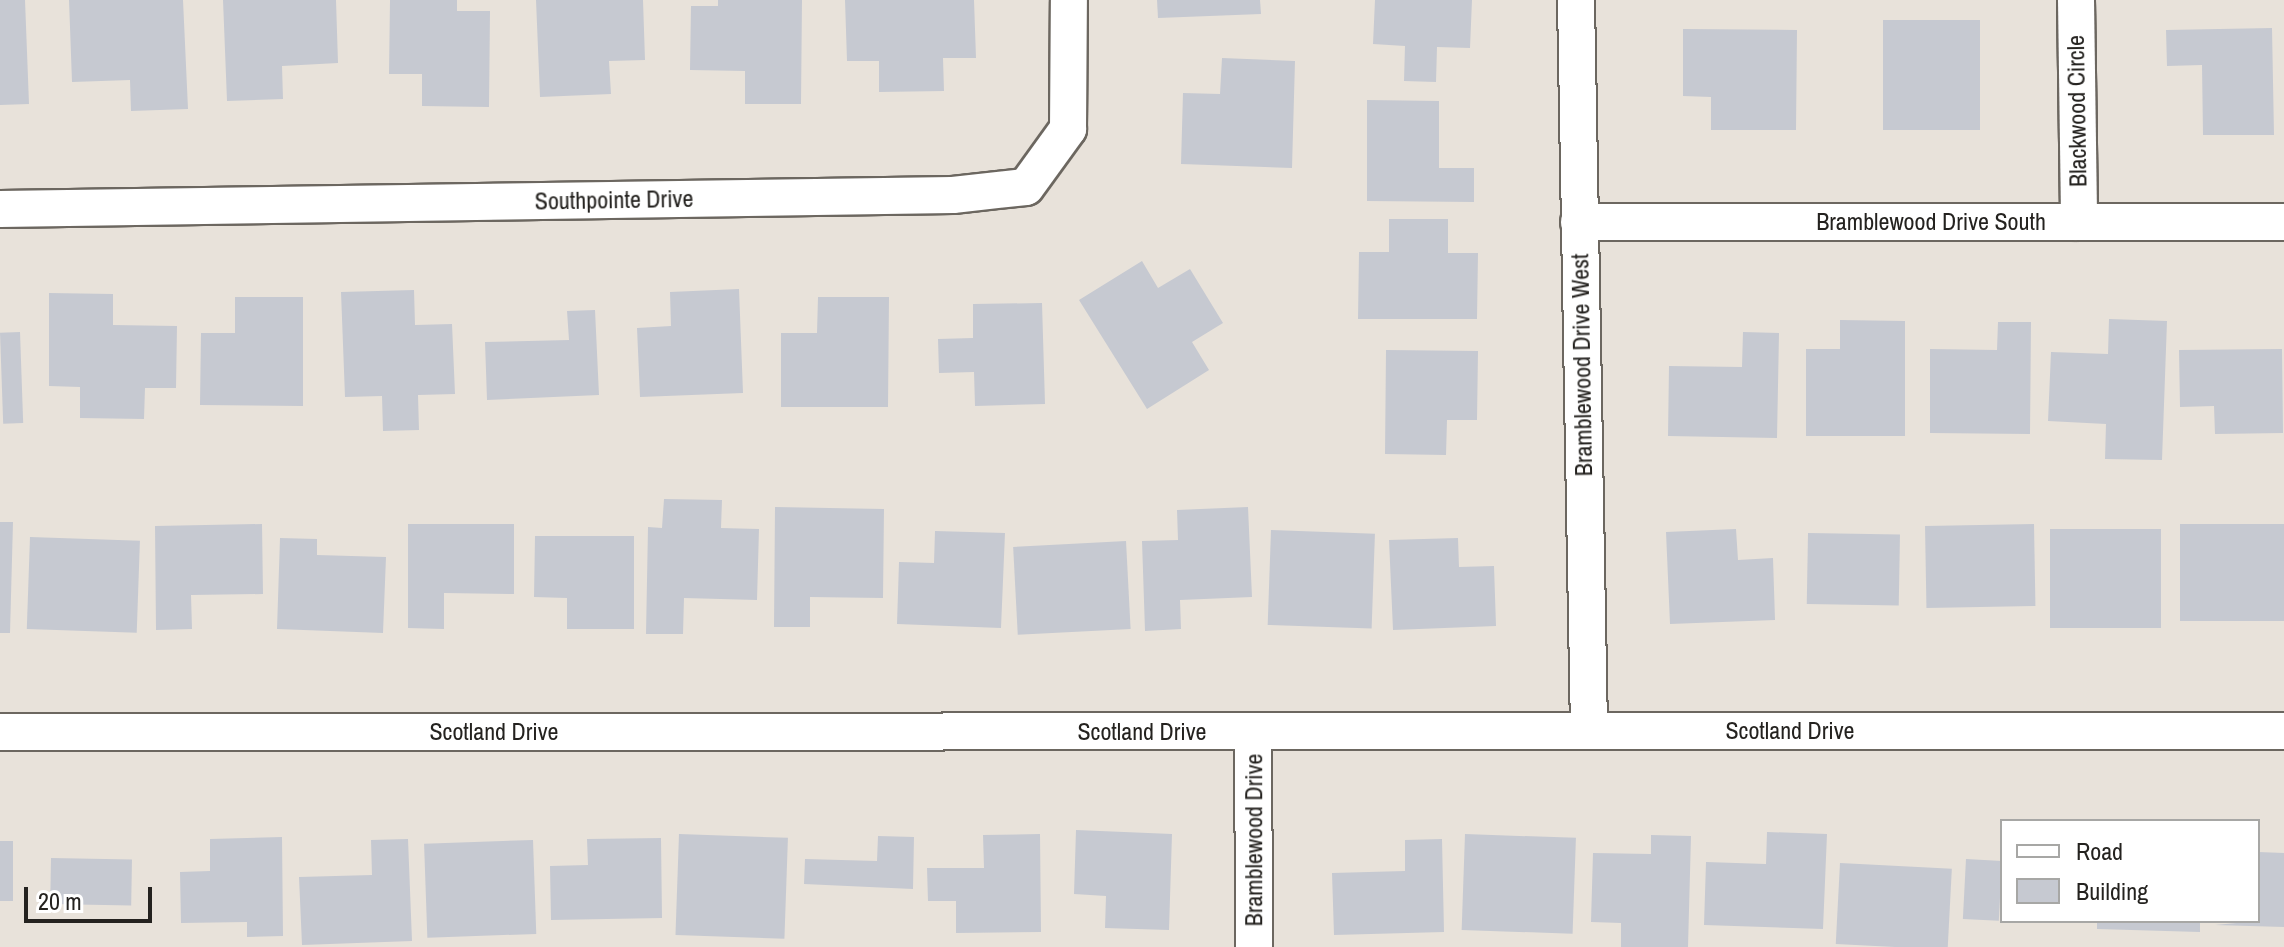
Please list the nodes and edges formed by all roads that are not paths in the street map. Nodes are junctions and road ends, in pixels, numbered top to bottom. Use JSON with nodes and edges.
{"nodes":[{"id":1,"x":1069,"y":0,"type":"edge"},
{"id":2,"x":1576,"y":0,"type":"edge"},
{"id":3,"x":2076,"y":0,"type":"edge"},
{"id":4,"x":0,"y":209,"type":"edge"},
{"id":5,"x":1579,"y":222,"type":"junction"},
{"id":6,"x":2079,"y":222,"type":"junction"},
{"id":7,"x":2284,"y":222,"type":"edge"},
{"id":8,"x":1589,"y":731,"type":"junction"},
{"id":9,"x":2284,"y":731,"type":"edge"},
{"id":10,"x":0,"y":732,"type":"edge"},
{"id":11,"x":1253,"y":732,"type":"junction"},
{"id":12,"x":1254,"y":947,"type":"edge"}],
"edges":[{"from":1,"to":4,"type":"street","name":"Southpointe Drive"},
{"from":2,"to":5,"type":"street","name":"Bramblewood Drive West"},
{"from":3,"to":6,"type":"street","name":"Blackwood Circle"},
{"from":5,"to":6,"type":"street","name":"Bramblewood Drive South"},
{"from":5,"to":8,"type":"street","name":"Bramblewood Drive West"},
{"from":6,"to":7,"type":"street","name":"Bramblewood Drive South"},
{"from":8,"to":9,"type":"street","name":"Scotland Drive"},
{"from":8,"to":11,"type":"street","name":"Scotland Drive"},
{"from":10,"to":11,"type":"street","name":"Scotland Drive"},
{"from":11,"to":12,"type":"street","name":"Bramblewood Drive"}]}
